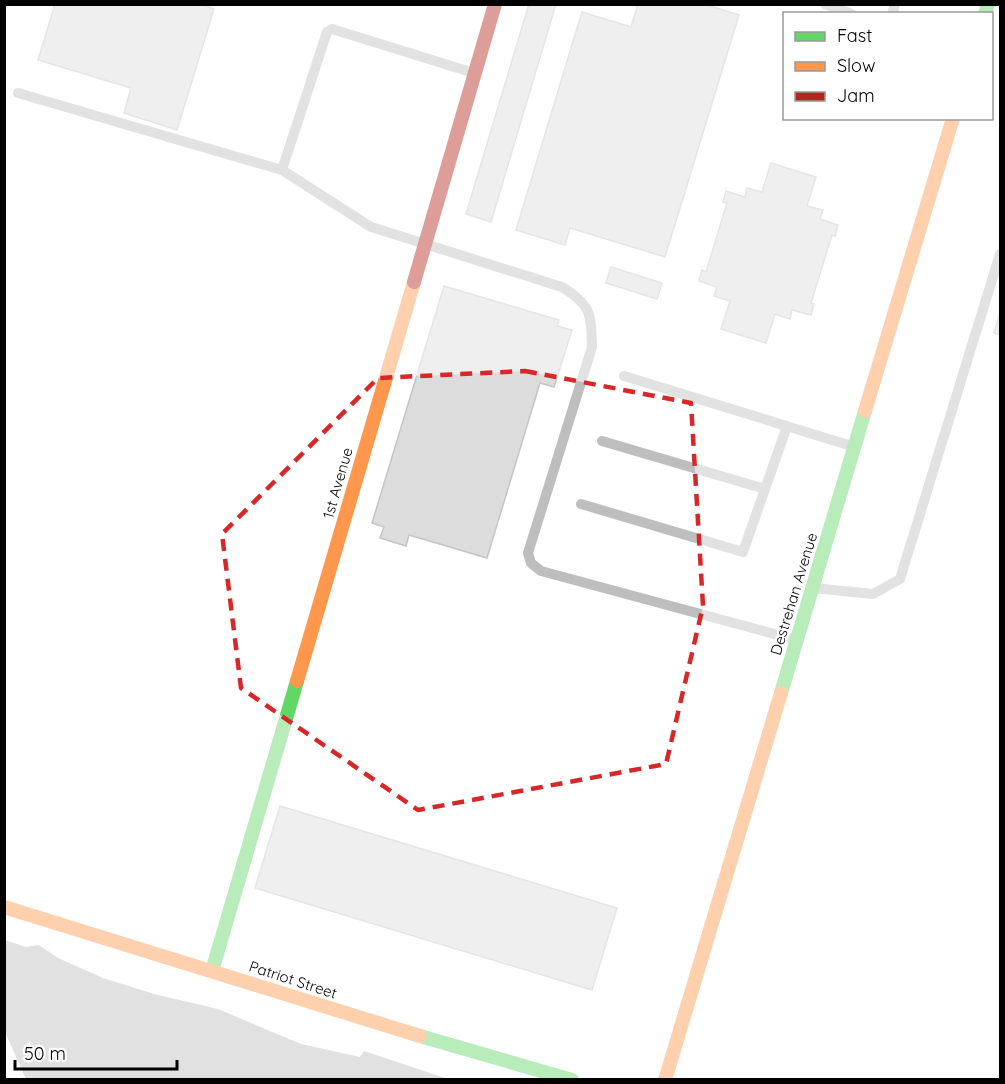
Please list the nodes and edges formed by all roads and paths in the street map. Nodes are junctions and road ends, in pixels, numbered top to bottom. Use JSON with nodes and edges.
{"nodes":[{"id":1,"x":495,"y":4,"type":"edge"},
{"id":2,"x":825,"y":4,"type":"edge"},
{"id":3,"x":847,"y":12,"type":"edge"},
{"id":4,"x":475,"y":74,"type":"junction"},
{"id":5,"x":18,"y":93,"type":"dead end"},
{"id":6,"x":952,"y":120,"type":"edge"},
{"id":7,"x":282,"y":170,"type":"junction"},
{"id":8,"x":425,"y":244,"type":"junction"},
{"id":9,"x":1000,"y":254,"type":"edge"},
{"id":10,"x":624,"y":376,"type":"dead end"},
{"id":11,"x":787,"y":426,"type":"junction"},
{"id":12,"x":602,"y":441,"type":"dead end"},
{"id":13,"x":855,"y":447,"type":"junction"},
{"id":14,"x":765,"y":489,"type":"junction"},
{"id":15,"x":581,"y":504,"type":"dead end"},
{"id":16,"x":813,"y":588,"type":"junction"},
{"id":17,"x":797,"y":640,"type":"junction"},
{"id":18,"x":4,"y":907,"type":"edge"},
{"id":19,"x":212,"y":972,"type":"junction"},
{"id":20,"x":572,"y":1080,"type":"edge"},
{"id":21,"x":665,"y":1080,"type":"edge"}],
"edges":[{"from":1,"to":4,"type":"main road","name":"1st Avenue"},
{"from":2,"to":3,"type":"lane"},
{"from":4,"to":7,"type":"lane"},
{"from":4,"to":8,"type":"main road","name":"1st Avenue"},
{"from":5,"to":7,"type":"lane"},
{"from":6,"to":13,"type":"main road","name":"Destrehan Avenue"},
{"from":7,"to":8,"type":"lane"},
{"from":8,"to":17,"type":"lane"},
{"from":8,"to":19,"type":"main road","name":"1st Avenue"},
{"from":9,"to":16,"type":"lane"},
{"from":10,"to":11,"type":"lane"},
{"from":11,"to":13,"type":"lane"},
{"from":11,"to":14,"type":"lane"},
{"from":12,"to":14,"type":"lane"},
{"from":13,"to":16,"type":"main road","name":"Destrehan Avenue"},
{"from":14,"to":15,"type":"lane"},
{"from":16,"to":17,"type":"main road","name":"Destrehan Avenue"},
{"from":17,"to":21,"type":"main road","name":"Destrehan Avenue"},
{"from":18,"to":19,"type":"main road","name":"Patriot Street"},
{"from":19,"to":20,"type":"main road","name":"Patriot Street"}]}
